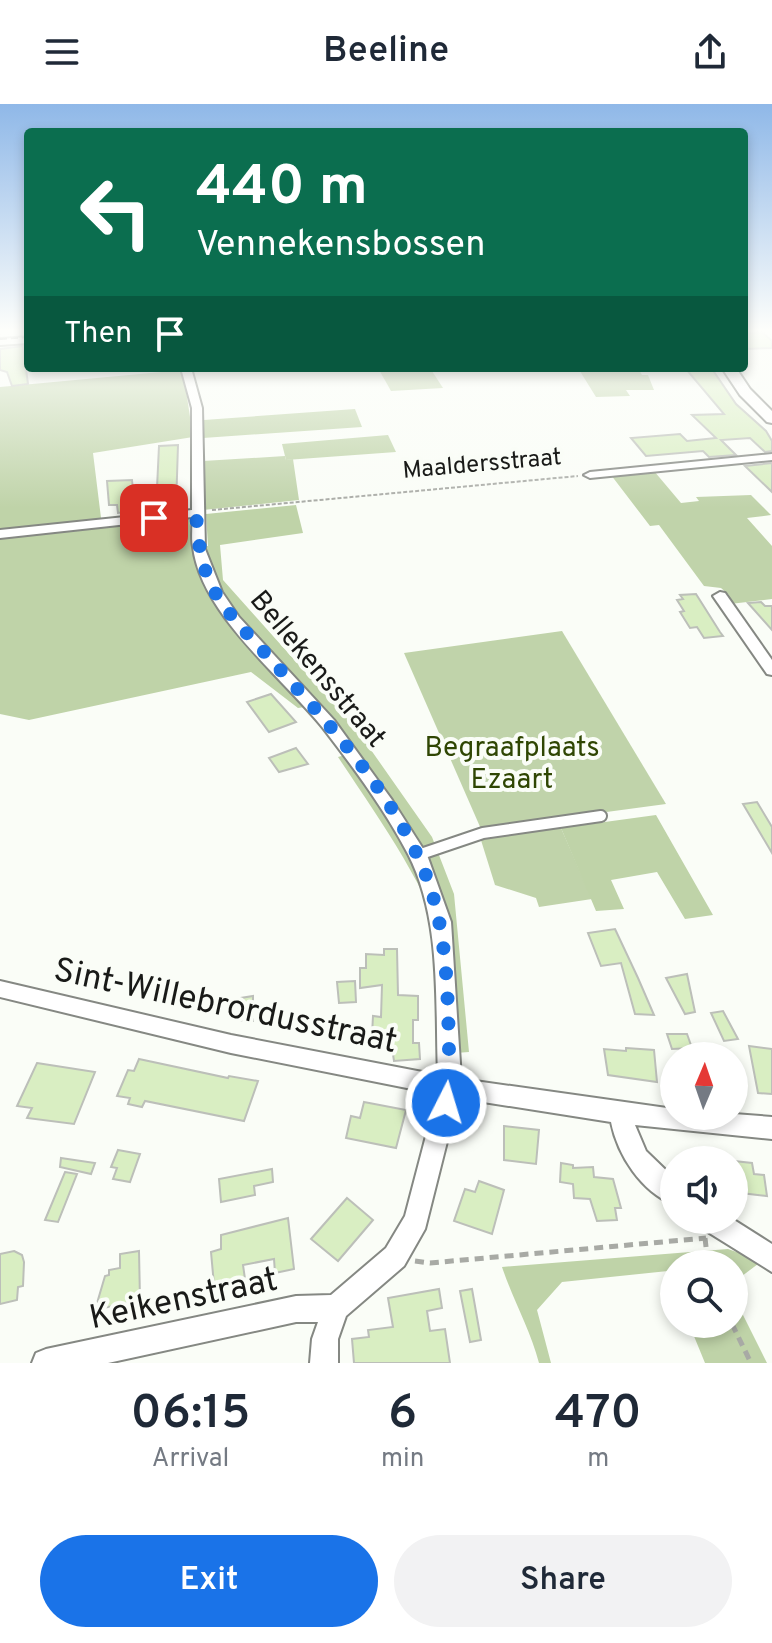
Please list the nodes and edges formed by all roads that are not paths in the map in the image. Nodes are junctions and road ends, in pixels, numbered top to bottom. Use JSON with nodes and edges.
{"nodes":[{"id":1,"x":192,"y":391,"type":"edge"},
{"id":2,"x":744,"y":391,"type":"edge"},
{"id":3,"x":772,"y":419,"type":"edge"},
{"id":4,"x":772,"y":457,"type":"edge"},
{"id":5,"x":590,"y":475,"type":"road end"},
{"id":6,"x":196,"y":513,"type":"junction"},
{"id":7,"x":0,"y":534,"type":"edge"},
{"id":8,"x":720,"y":596,"type":"dead end"},
{"id":9,"x":772,"y":671,"type":"edge"},
{"id":10,"x":601,"y":816,"type":"dead end"},
{"id":11,"x":418,"y":855,"type":"junction"},
{"id":12,"x":0,"y":989,"type":"edge"},
{"id":13,"x":450,"y":1086,"type":"junction"},
{"id":14,"x":621,"y":1113,"type":"junction"},
{"id":15,"x":772,"y":1128,"type":"edge"},
{"id":16,"x":660,"y":1182,"type":"edge"},
{"id":17,"x":726,"y":1234,"type":"edge"},
{"id":18,"x":772,"y":1259,"type":"edge"},
{"id":19,"x":336,"y":1308,"type":"junction"},
{"id":20,"x":46,"y":1363,"type":"edge"},
{"id":21,"x":324,"y":1363,"type":"edge"}],
"edges":[{"from":1,"to":6,"type":"street","name":"Bellekensstraat"},
{"from":2,"to":3,"type":"street"},
{"from":4,"to":5,"type":"street","name":"Maaldersstraat"},
{"from":6,"to":7,"type":"street"},
{"from":6,"to":11,"type":"street","name":"Bellekensstraat"},
{"from":8,"to":9,"type":"street"},
{"from":10,"to":11,"type":"lane"},
{"from":11,"to":13,"type":"street","name":"Bellekensstraat"},
{"from":12,"to":13,"type":"street","name":"Sint-Willebrordusstraat"},
{"from":13,"to":14,"type":"street","name":"Sint-Willebrordusstraat"},
{"from":13,"to":19,"type":"street","name":"Bellekensstraat"},
{"from":14,"to":15,"type":"street","name":"Sint-Willebrordusstraat"},
{"from":14,"to":16,"type":"street"},
{"from":17,"to":18,"type":"street"},
{"from":19,"to":20,"type":"street","name":"Keikenstraat"},
{"from":19,"to":21,"type":"street"}]}
